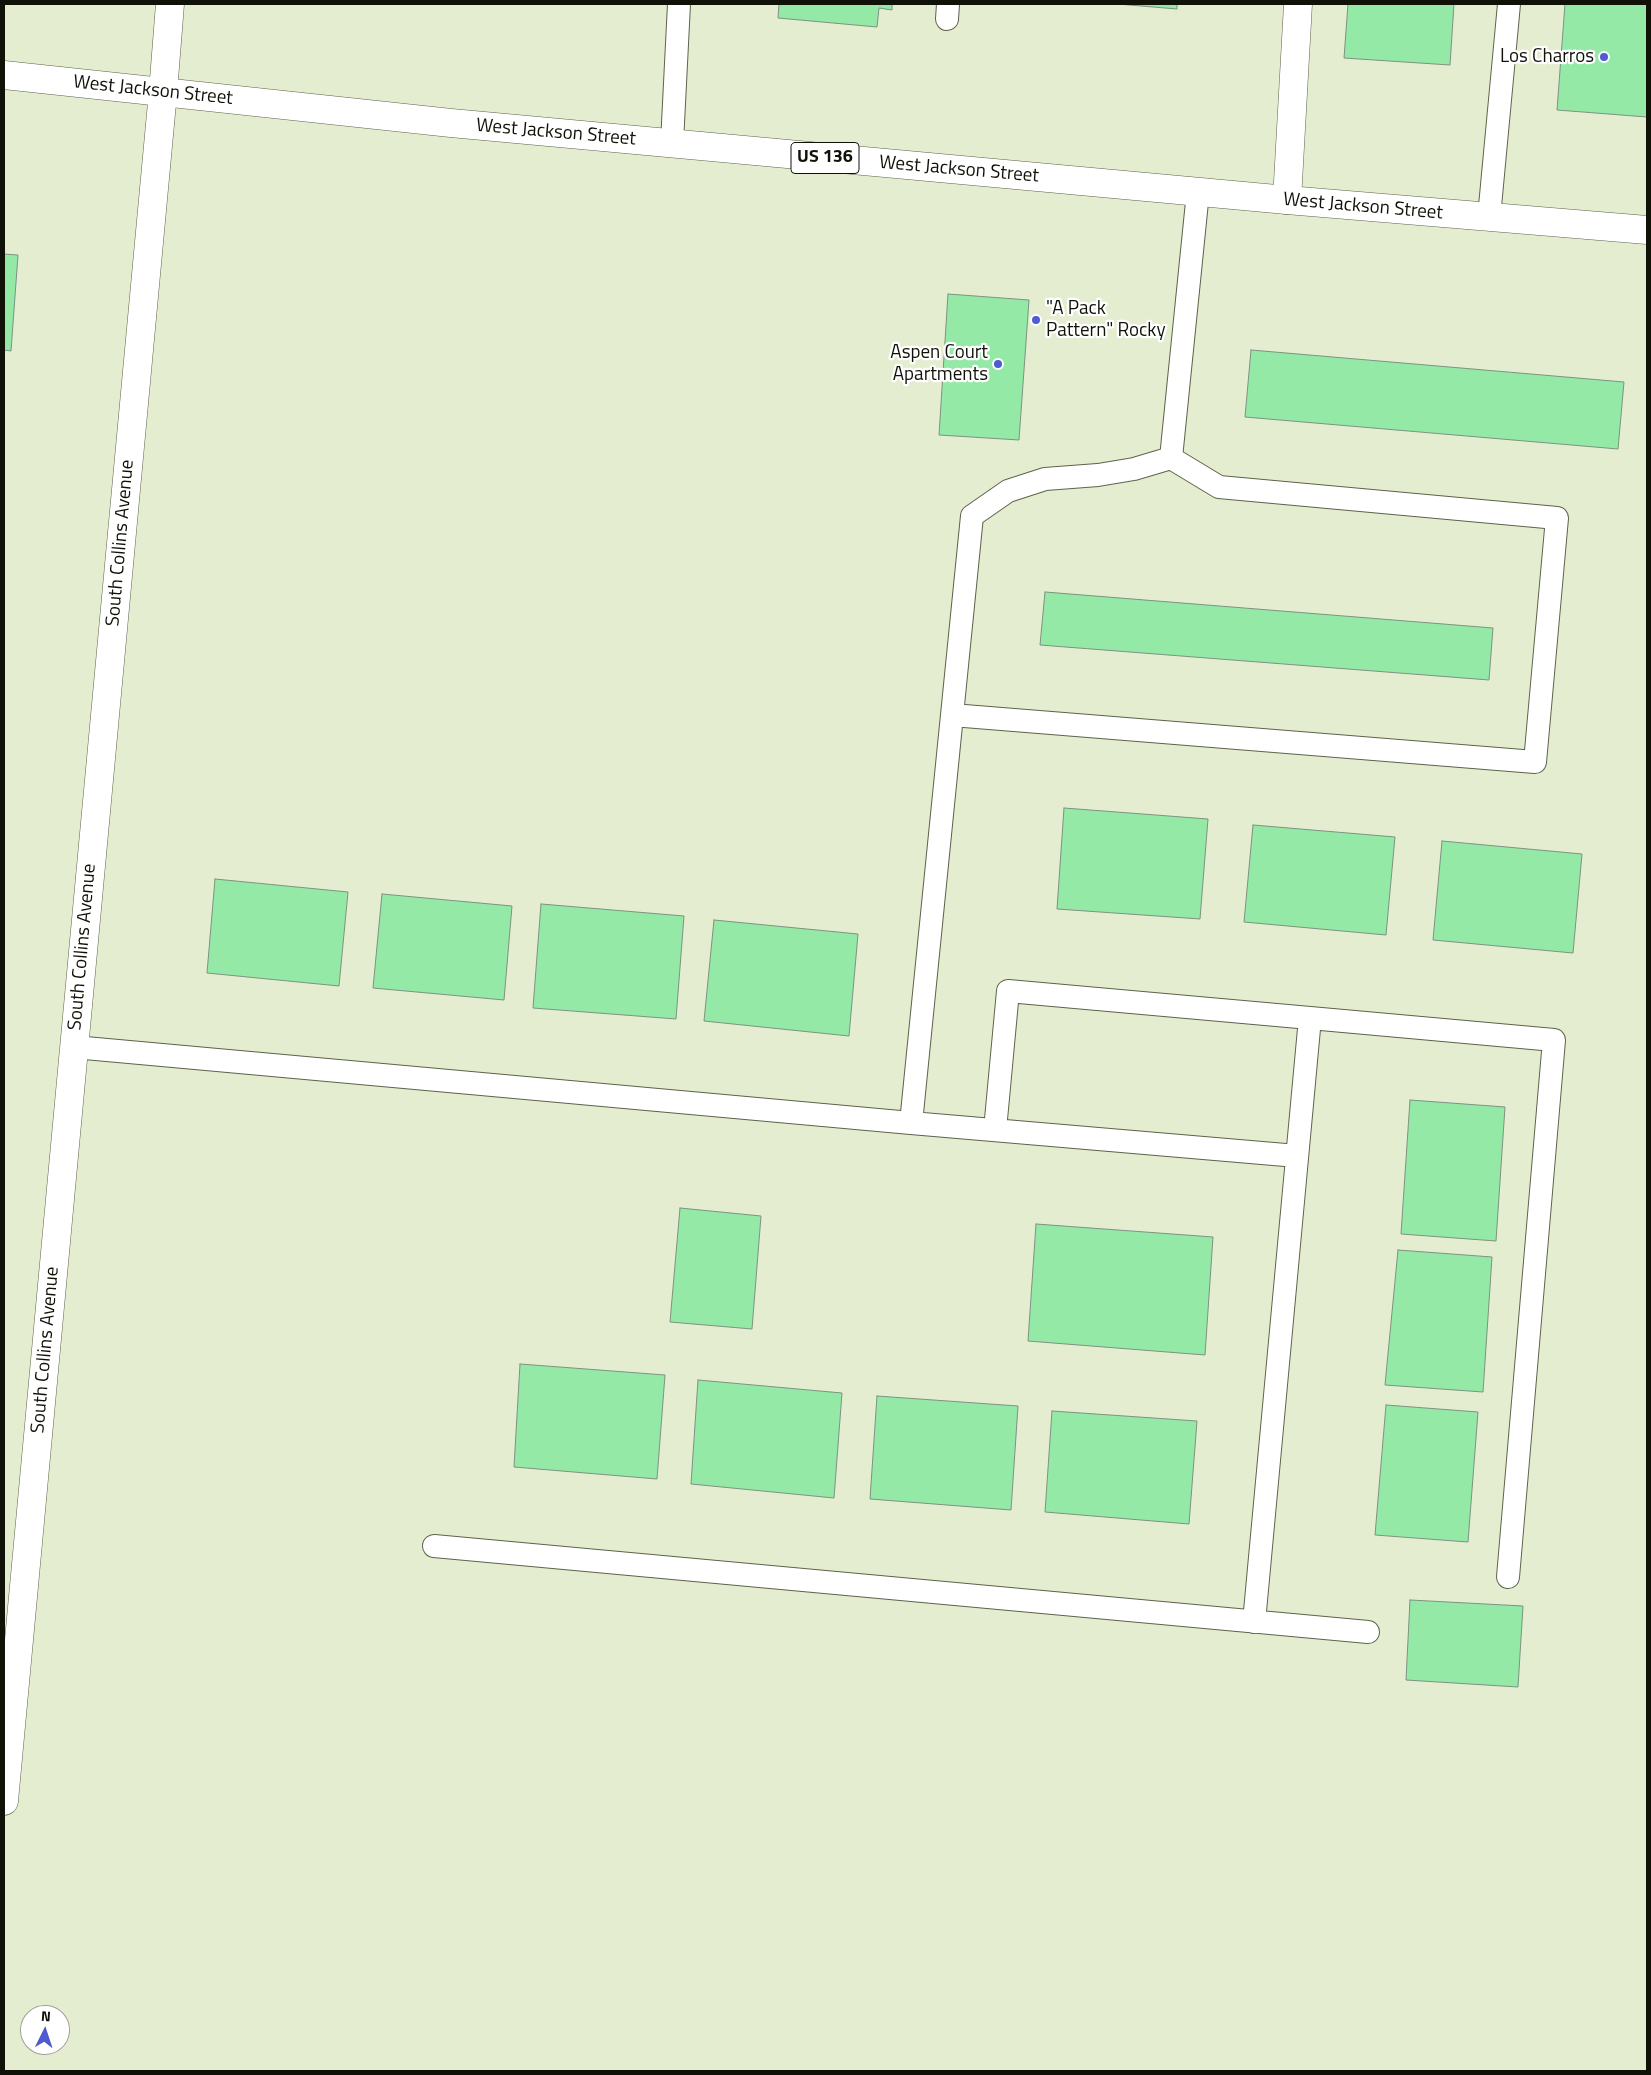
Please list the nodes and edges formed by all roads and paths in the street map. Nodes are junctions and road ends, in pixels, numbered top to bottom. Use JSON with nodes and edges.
{"nodes":[{"id":1,"x":170,"y":4,"type":"edge"},
{"id":2,"x":679,"y":4,"type":"edge"},
{"id":3,"x":1298,"y":4,"type":"edge"},
{"id":4,"x":1509,"y":4,"type":"edge"},
{"id":5,"x":4,"y":75,"type":"edge"},
{"id":6,"x":163,"y":92,"type":"junction"},
{"id":7,"x":672,"y":143,"type":"junction"},
{"id":8,"x":1198,"y":192,"type":"junction"},
{"id":9,"x":1287,"y":200,"type":"junction"},
{"id":10,"x":1489,"y":217,"type":"junction"},
{"id":11,"x":1647,"y":230,"type":"edge"},
{"id":12,"x":1171,"y":458,"type":"junction"},
{"id":13,"x":952,"y":715,"type":"junction"},
{"id":14,"x":1310,"y":1018,"type":"junction"},
{"id":15,"x":74,"y":1047,"type":"junction"},
{"id":16,"x":911,"y":1122,"type":"junction"},
{"id":17,"x":995,"y":1130,"type":"junction"},
{"id":18,"x":1297,"y":1156,"type":"junction"},
{"id":19,"x":434,"y":1546,"type":"dead end"},
{"id":20,"x":1508,"y":1577,"type":"dead end"},
{"id":21,"x":1254,"y":1622,"type":"junction"},
{"id":22,"x":1368,"y":1632,"type":"dead end"},
{"id":23,"x":4,"y":1802,"type":"edge"}],
"edges":[{"from":1,"to":6,"type":"street","name":"South Collins Avenue"},
{"from":2,"to":7,"type":"lane"},
{"from":3,"to":9,"type":"street"},
{"from":4,"to":10,"type":"lane"},
{"from":5,"to":6,"type":"street","name":"West Jackson Street","number":"US 136"},
{"from":6,"to":7,"type":"street","name":"West Jackson Street","number":"US 136"},
{"from":6,"to":15,"type":"street","name":"South Collins Avenue"},
{"from":7,"to":8,"type":"street","name":"West Jackson Street","number":"US 136"},
{"from":8,"to":9,"type":"street","name":"West Jackson Street","number":"US 136"},
{"from":8,"to":12,"type":"lane"},
{"from":9,"to":10,"type":"street","name":"West Jackson Street","number":"US 136"},
{"from":10,"to":11,"type":"street","name":"West Jackson Street","number":"US 136"},
{"from":12,"to":13,"type":"lane"},
{"from":12,"to":13,"type":"lane"},
{"from":13,"to":16,"type":"lane"},
{"from":14,"to":17,"type":"lane"},
{"from":14,"to":18,"type":"lane"},
{"from":14,"to":20,"type":"lane"},
{"from":15,"to":16,"type":"lane"},
{"from":15,"to":23,"type":"street","name":"South Collins Avenue"},
{"from":16,"to":17,"type":"lane"},
{"from":17,"to":18,"type":"lane"},
{"from":18,"to":21,"type":"lane"},
{"from":19,"to":21,"type":"lane"},
{"from":21,"to":22,"type":"lane"}]}
